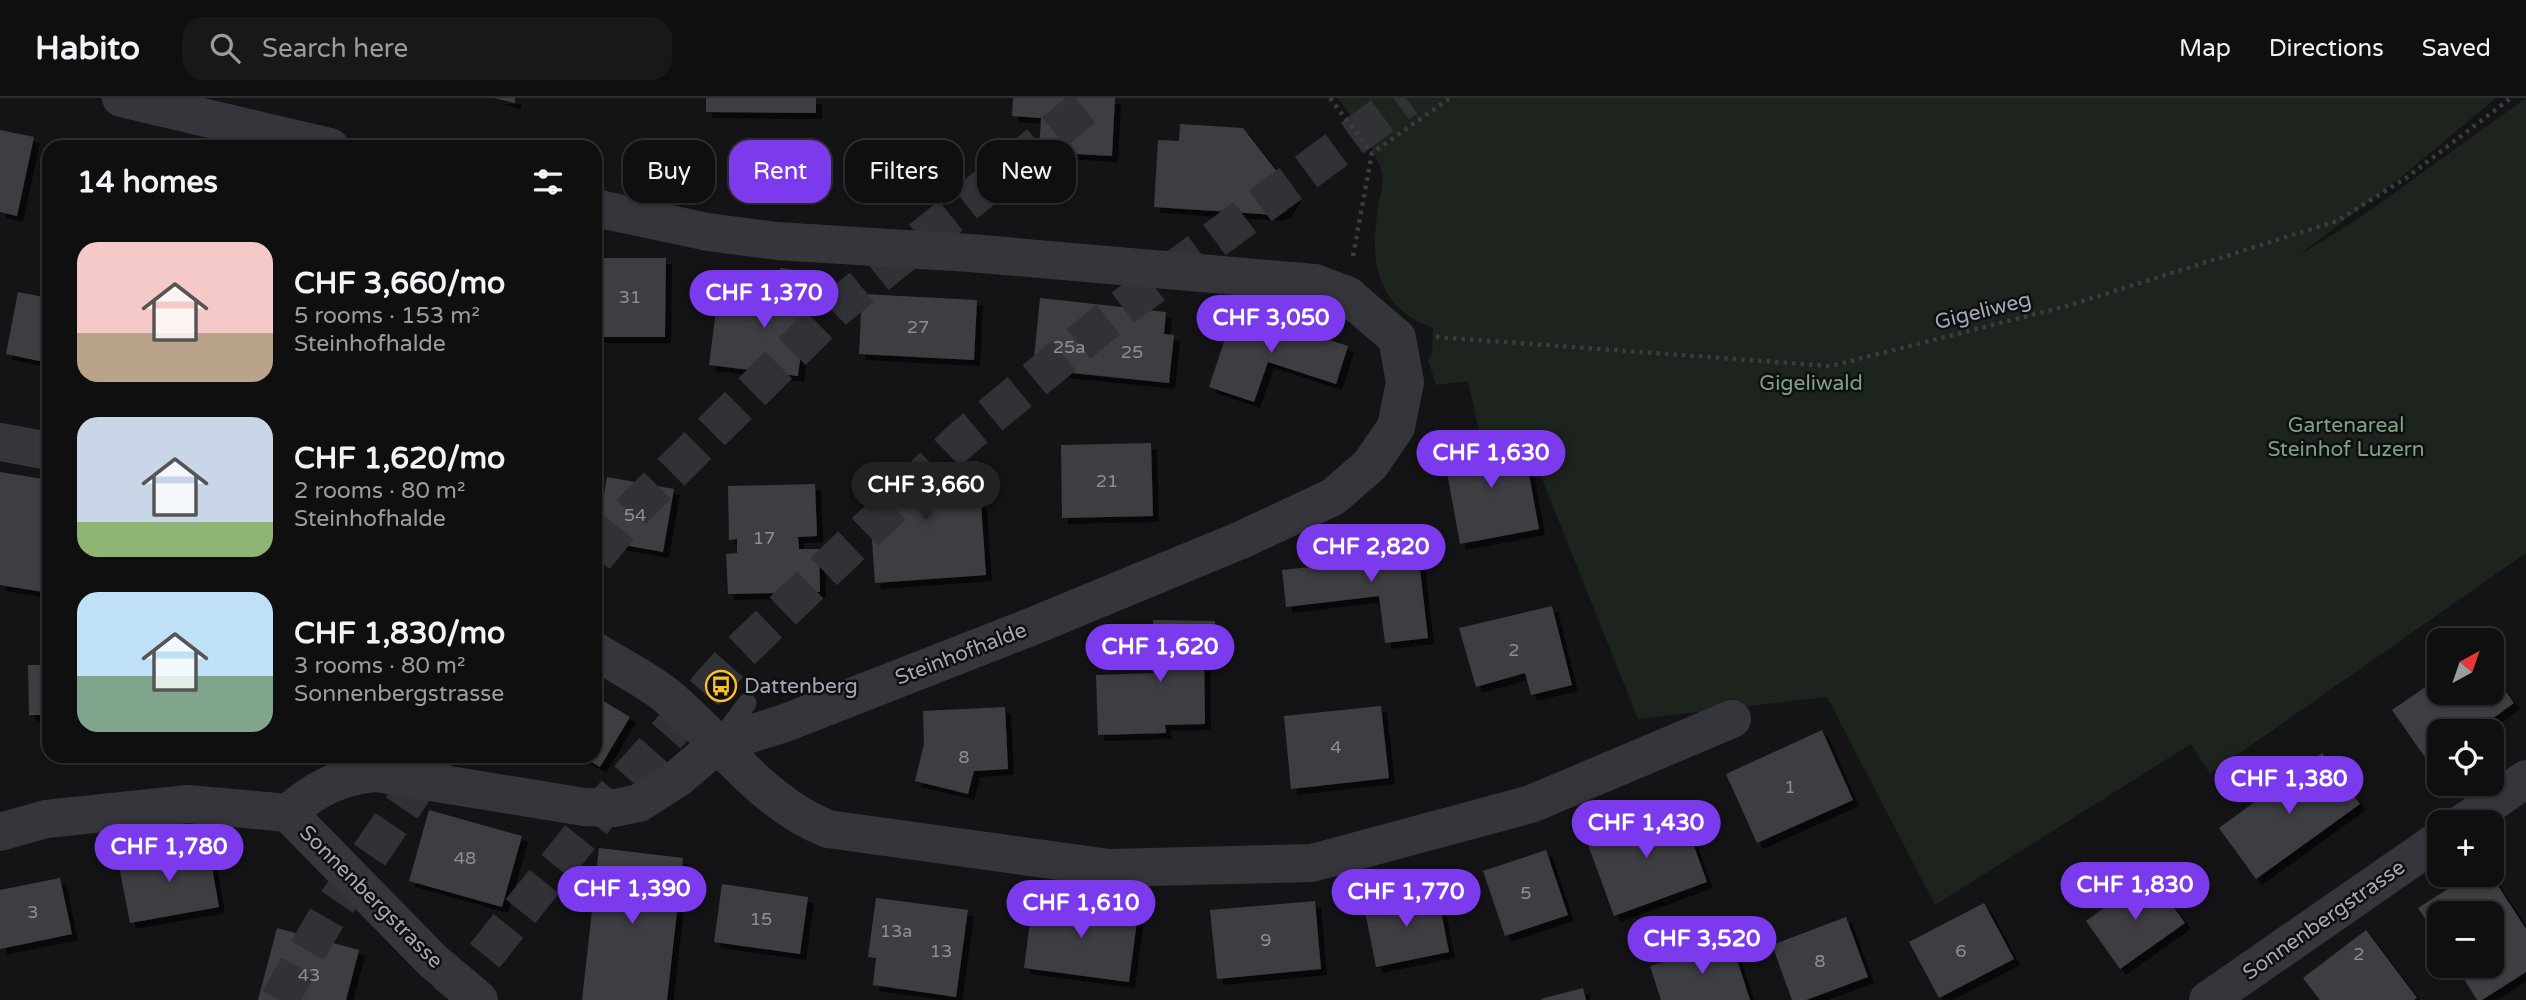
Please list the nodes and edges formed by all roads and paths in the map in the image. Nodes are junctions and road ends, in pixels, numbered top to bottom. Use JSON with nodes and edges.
{"nodes":[{"id":1,"x":121,"y":98,"type":"edge"},
{"id":2,"x":1330,"y":98,"type":"edge"},
{"id":3,"x":1450,"y":98,"type":"edge"},
{"id":4,"x":2511,"y":98,"type":"edge"},
{"id":5,"x":300,"y":140,"type":"edge"},
{"id":6,"x":1372,"y":153,"type":"junction"},
{"id":7,"x":602,"y":209,"type":"edge"},
{"id":8,"x":1352,"y":261,"type":"dead end"},
{"id":9,"x":1425,"y":337,"type":"dead end"},
{"id":10,"x":0,"y":442,"type":"edge"},
{"id":11,"x":42,"y":451,"type":"edge"},
{"id":12,"x":602,"y":655,"type":"edge"},
{"id":13,"x":747,"y":702,"type":"dead end"},
{"id":14,"x":1732,"y":719,"type":"dead end"},
{"id":15,"x":718,"y":744,"type":"junction"},
{"id":16,"x":2526,"y":779,"type":"edge"},
{"id":17,"x":2481,"y":810,"type":"edge"},
{"id":18,"x":288,"y":813,"type":"junction"},
{"id":19,"x":0,"y":832,"type":"edge"},
{"id":20,"x":2427,"y":848,"type":"edge"},
{"id":21,"x":479,"y":1000,"type":"edge"},
{"id":22,"x":2208,"y":1000,"type":"edge"}],
"edges":[{"from":1,"to":5,"type":"street"},
{"from":2,"to":6,"type":"path"},
{"from":3,"to":6,"type":"path"},
{"from":4,"to":9,"type":"path","name":"Gigeliweg"},
{"from":6,"to":8,"type":"path"},
{"from":7,"to":15,"type":"street","name":"Steinhofhalde"},
{"from":10,"to":11,"type":"street"},
{"from":12,"to":15,"type":"street"},
{"from":13,"to":15,"type":"lane"},
{"from":14,"to":15,"type":"street"},
{"from":15,"to":18,"type":"street","name":"Sonnenbergstrasse"},
{"from":16,"to":17,"type":"street"},
{"from":18,"to":19,"type":"street"},
{"from":18,"to":21,"type":"street","name":"Sonnenbergstrasse"},
{"from":20,"to":22,"type":"street","name":"Sonnenbergstrasse"}]}
